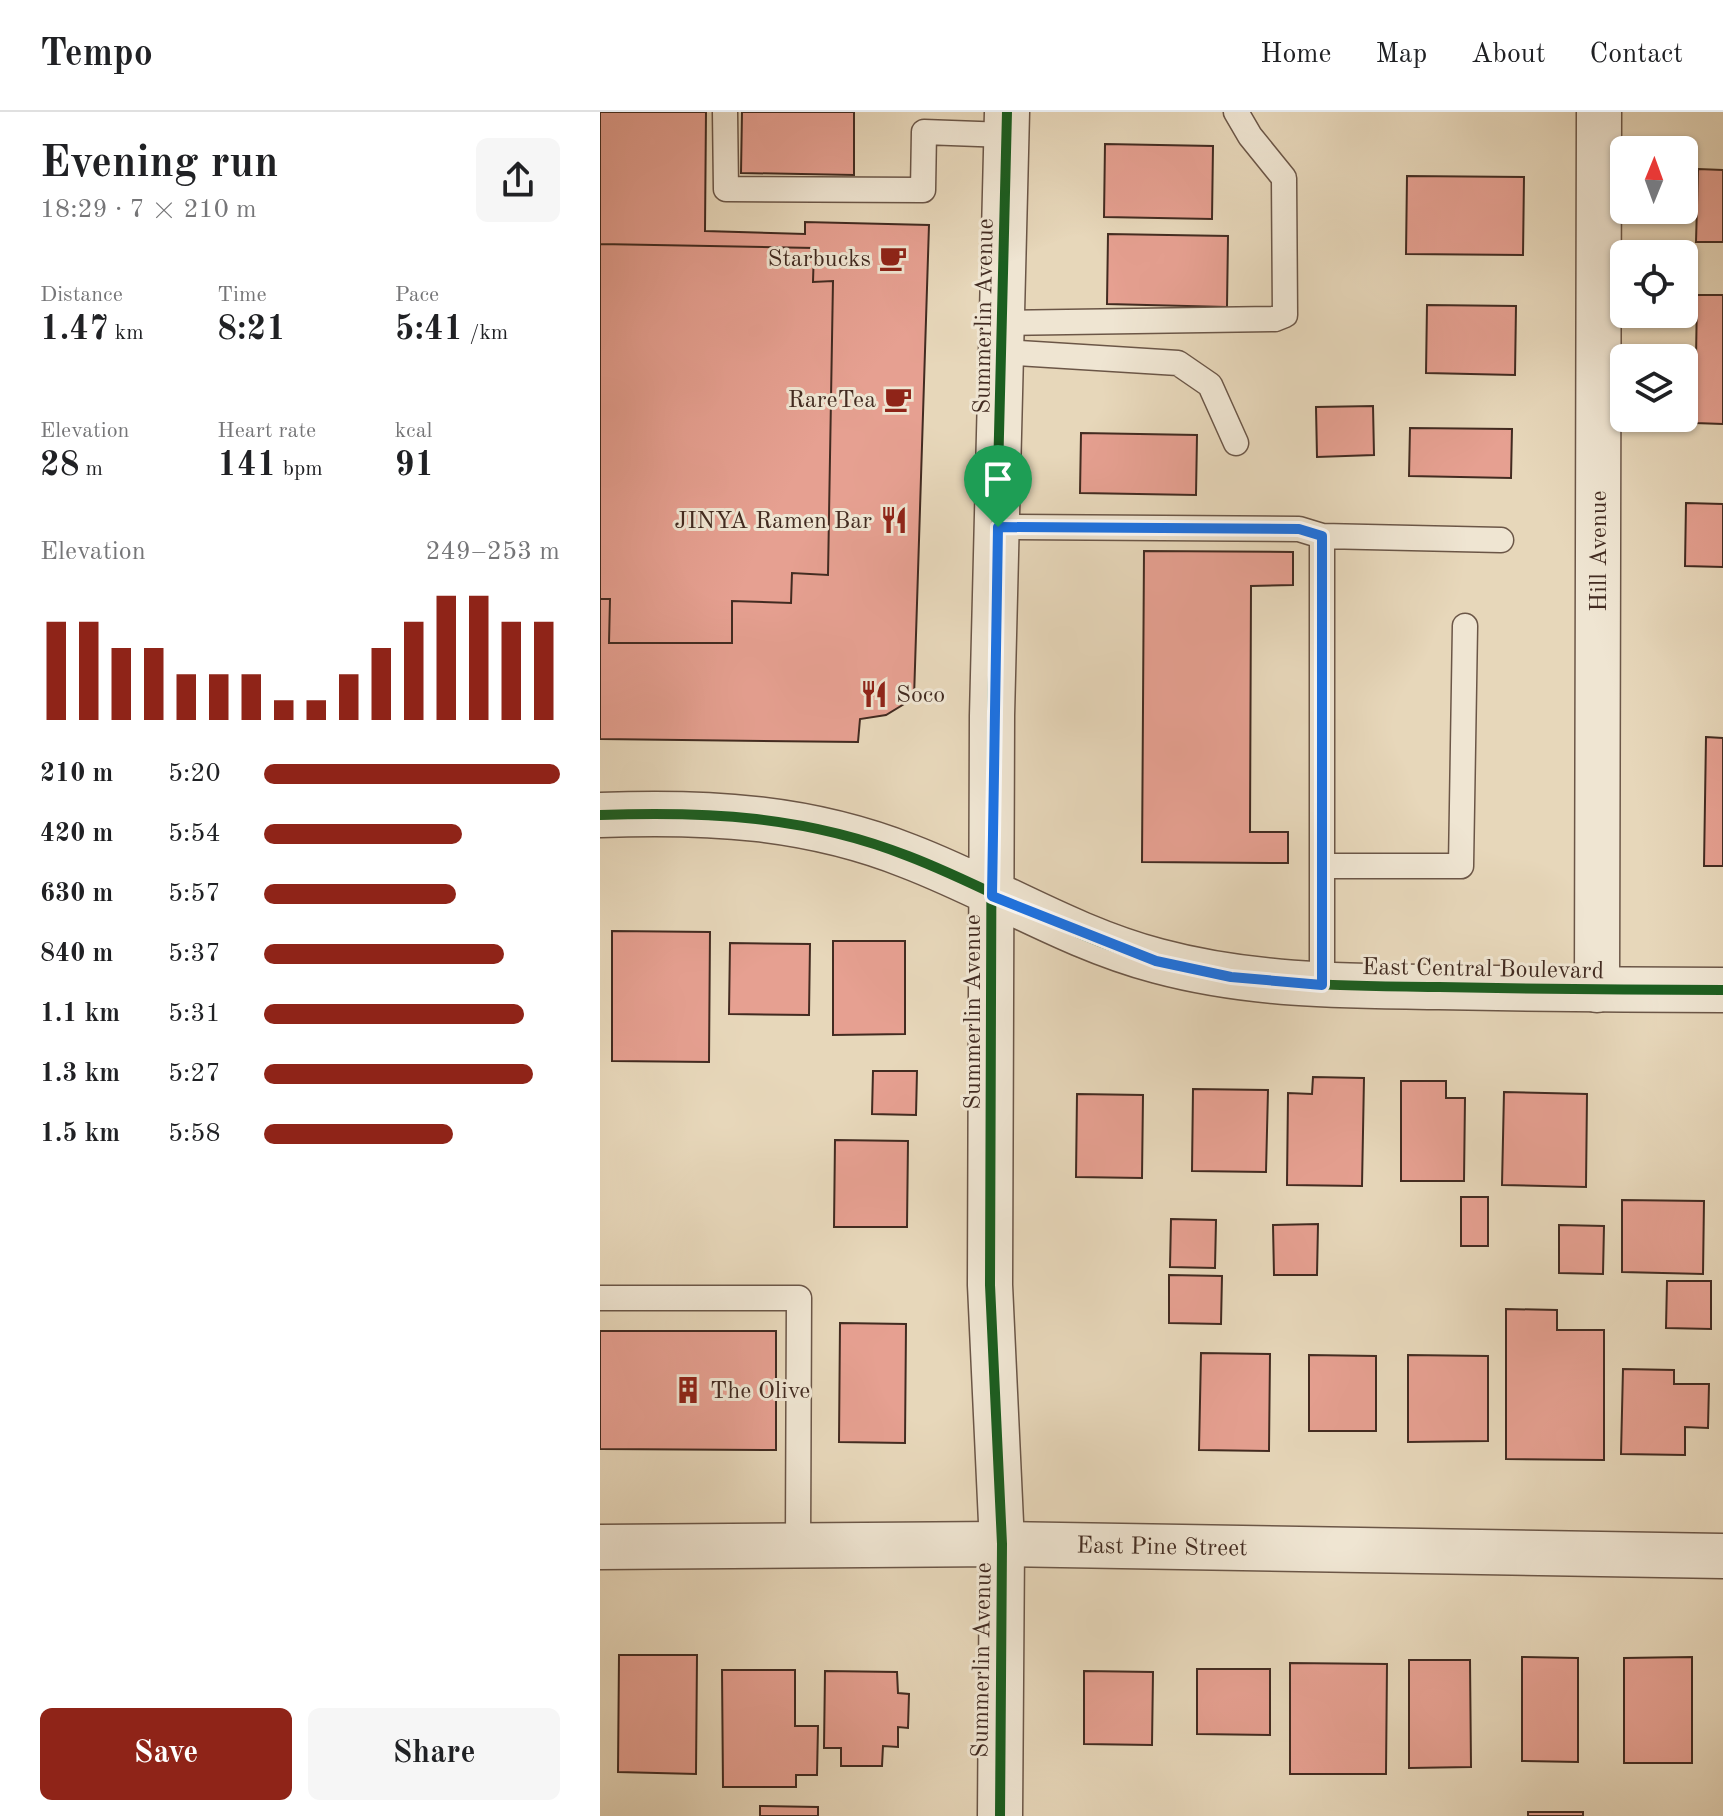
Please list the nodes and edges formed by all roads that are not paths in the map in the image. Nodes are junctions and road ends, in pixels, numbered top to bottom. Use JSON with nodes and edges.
{"nodes":[{"id":1,"x":725,"y":112,"type":"edge"},
{"id":2,"x":1236,"y":112,"type":"edge"},
{"id":3,"x":1599,"y":112,"type":"edge"},
{"id":4,"x":924,"y":122,"type":"edge"},
{"id":5,"x":1007,"y":124,"type":"edge"},
{"id":6,"x":1002,"y":338,"type":"junction"},
{"id":7,"x":1236,"y":443,"type":"dead end"},
{"id":8,"x":998,"y":527,"type":"junction"},
{"id":9,"x":1322,"y":536,"type":"junction"},
{"id":10,"x":1501,"y":540,"type":"dead end"},
{"id":11,"x":1465,"y":626,"type":"dead end"},
{"id":12,"x":600,"y":815,"type":"edge"},
{"id":13,"x":1322,"y":866,"type":"junction"},
{"id":14,"x":992,"y":896,"type":"junction"},
{"id":15,"x":1322,"y":985,"type":"junction"},
{"id":16,"x":1597,"y":990,"type":"junction"},
{"id":17,"x":1723,"y":990,"type":"edge"},
{"id":18,"x":600,"y":1298,"type":"edge"},
{"id":19,"x":1002,"y":1544,"type":"junction"},
{"id":20,"x":798,"y":1545,"type":"junction"},
{"id":21,"x":600,"y":1547,"type":"edge"},
{"id":22,"x":1723,"y":1556,"type":"edge"},
{"id":23,"x":1000,"y":1816,"type":"edge"}],
"edges":[{"from":1,"to":4,"type":"lane"},
{"from":2,"to":6,"type":"lane"},
{"from":3,"to":16,"type":"street","name":"Hill Avenue"},
{"from":4,"to":5,"type":"lane"},
{"from":5,"to":6,"type":"street","name":"Summerlin Avenue"},
{"from":6,"to":7,"type":"lane"},
{"from":6,"to":8,"type":"street","name":"Summerlin Avenue"},
{"from":8,"to":9,"type":"lane"},
{"from":8,"to":14,"type":"street","name":"Summerlin Avenue"},
{"from":9,"to":10,"type":"lane"},
{"from":9,"to":13,"type":"lane"},
{"from":11,"to":13,"type":"lane"},
{"from":12,"to":14,"type":"street","name":"East Central Boulevard"},
{"from":13,"to":15,"type":"lane"},
{"from":14,"to":15,"type":"street","name":"East Central Boulevard"},
{"from":14,"to":19,"type":"street","name":"Summerlin Avenue"},
{"from":15,"to":16,"type":"street","name":"East Central Boulevard"},
{"from":16,"to":17,"type":"street","name":"East Central Boulevard"},
{"from":18,"to":20,"type":"lane"},
{"from":19,"to":20,"type":"street","name":"East Pine Street"},
{"from":19,"to":22,"type":"street","name":"East Pine Street"},
{"from":19,"to":23,"type":"street","name":"Summerlin Avenue"},
{"from":20,"to":21,"type":"street","name":"East Pine Street"}]}
